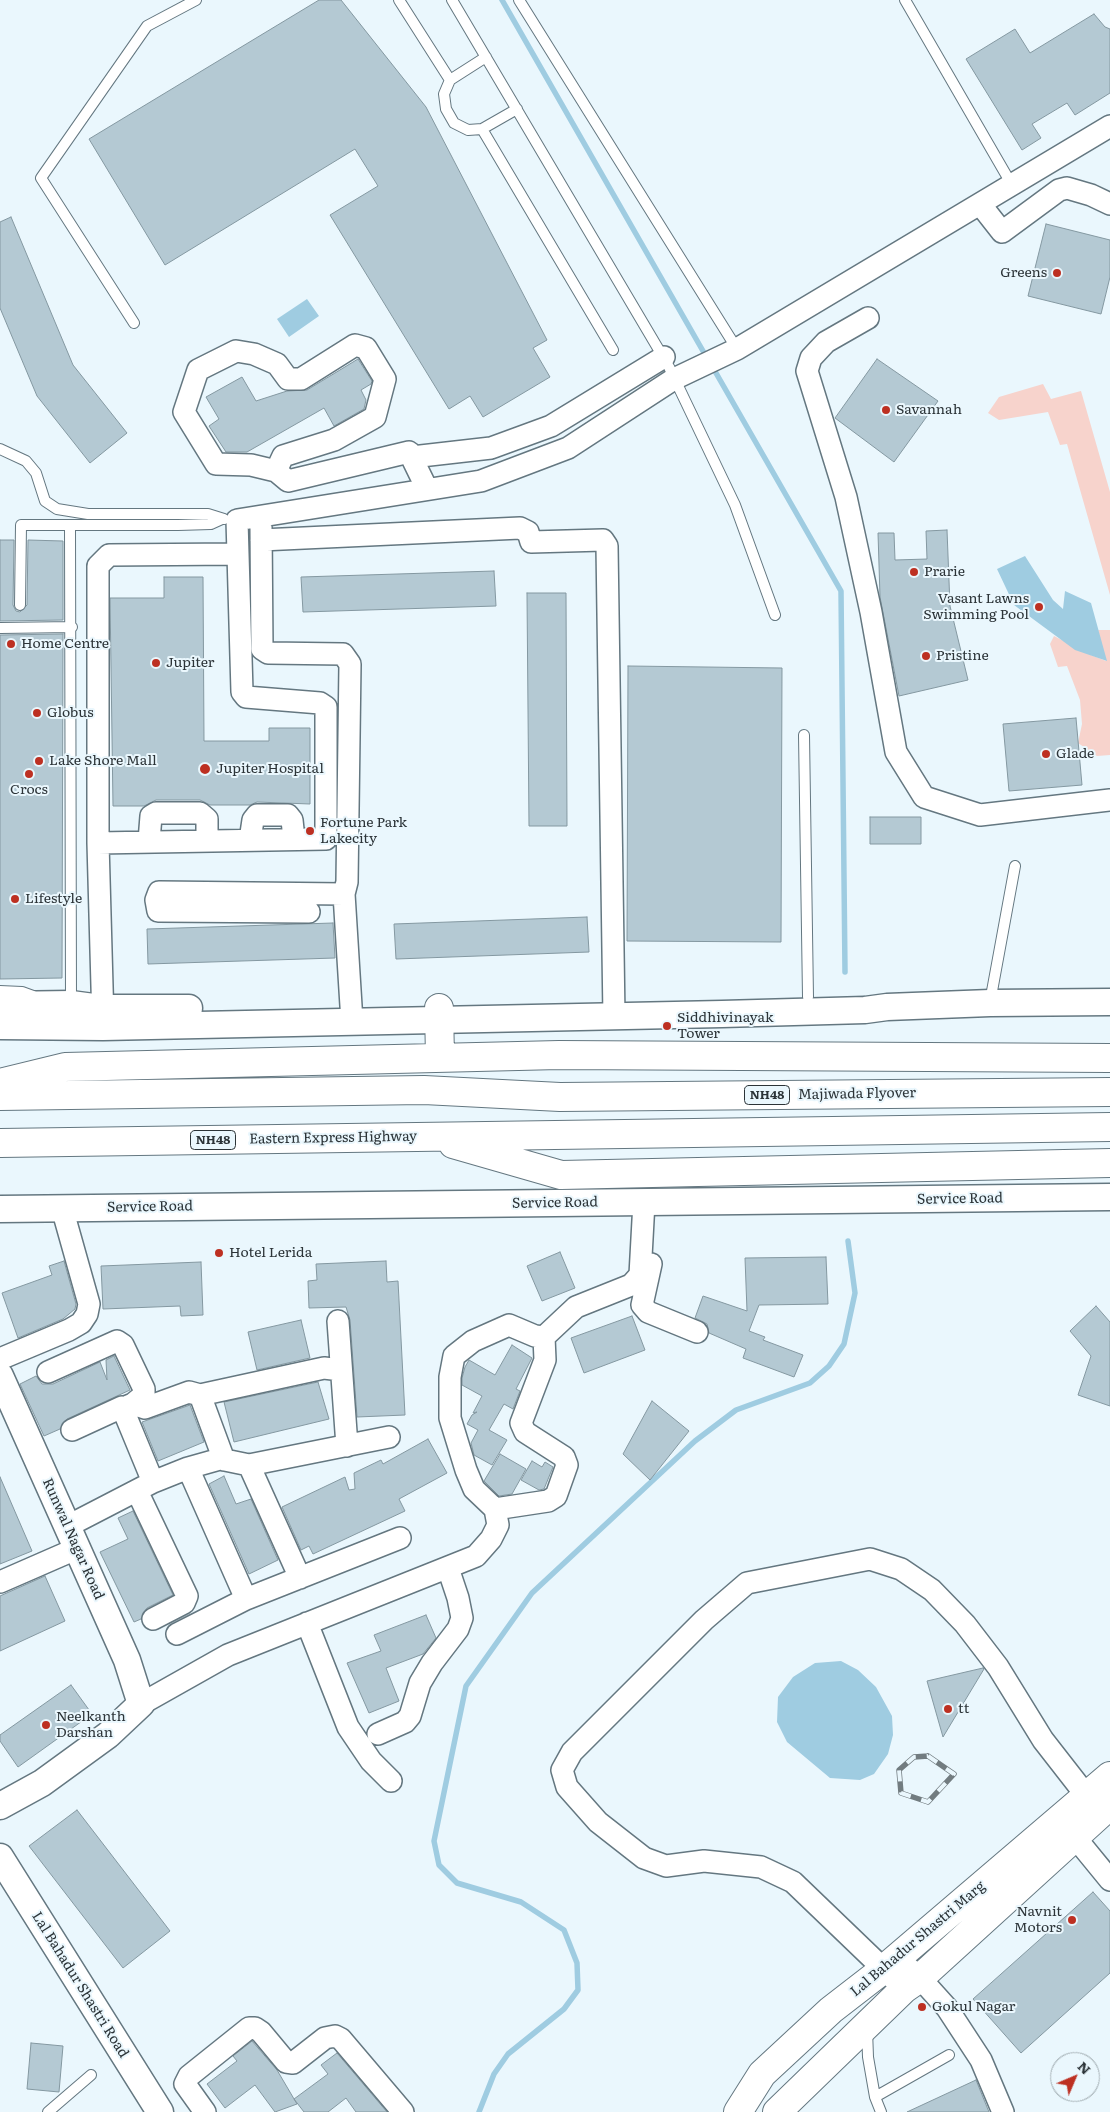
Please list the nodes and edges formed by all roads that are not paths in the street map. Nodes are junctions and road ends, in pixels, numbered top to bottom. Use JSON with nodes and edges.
{"nodes":[{"id":1,"x":196,"y":0,"type":"edge"},
{"id":2,"x":399,"y":0,"type":"edge"},
{"id":3,"x":452,"y":0,"type":"edge"},
{"id":4,"x":519,"y":0,"type":"edge"},
{"id":5,"x":905,"y":0,"type":"edge"},
{"id":6,"x":486,"y":57,"type":"junction"},
{"id":7,"x":450,"y":80,"type":"junction"},
{"id":8,"x":517,"y":109,"type":"junction"},
{"id":9,"x":1110,"y":126,"type":"edge"},
{"id":10,"x":482,"y":129,"type":"junction"},
{"id":11,"x":1012,"y":185,"type":"junction"},
{"id":12,"x":980,"y":204,"type":"junction"},
{"id":13,"x":1110,"y":204,"type":"edge"},
{"id":14,"x":868,"y":318,"type":"dead end"},
{"id":15,"x":134,"y":323,"type":"dead end"},
{"id":16,"x":737,"y":349,"type":"junction"},
{"id":17,"x":613,"y":350,"type":"dead end"},
{"id":18,"x":664,"y":357,"type":"junction"},
{"id":19,"x":683,"y":374,"type":"junction"},
{"id":20,"x":0,"y":449,"type":"edge"},
{"id":21,"x":408,"y":450,"type":"junction"},
{"id":22,"x":276,"y":471,"type":"junction"},
{"id":23,"x":427,"y":489,"type":"junction"},
{"id":24,"x":88,"y":514,"type":"junction"},
{"id":25,"x":260,"y":516,"type":"junction"},
{"id":26,"x":230,"y":520,"type":"junction"},
{"id":27,"x":70,"y":526,"type":"junction"},
{"id":28,"x":89,"y":526,"type":"junction"},
{"id":29,"x":261,"y":540,"type":"junction"},
{"id":30,"x":237,"y":554,"type":"junction"},
{"id":31,"x":20,"y":605,"type":"dead end"},
{"id":32,"x":775,"y":615,"type":"dead end"},
{"id":33,"x":72,"y":627,"type":"junction"},
{"id":34,"x":0,"y":628,"type":"edge"},
{"id":35,"x":804,"y":735,"type":"dead end"},
{"id":36,"x":1110,"y":800,"type":"edge"},
{"id":37,"x":149,"y":841,"type":"junction"},
{"id":38,"x":207,"y":841,"type":"junction"},
{"id":39,"x":98,"y":843,"type":"junction"},
{"id":40,"x":1014,"y":866,"type":"dead end"},
{"id":41,"x":344,"y":894,"type":"junction"},
{"id":42,"x":309,"y":912,"type":"dead end"},
{"id":43,"x":0,"y":992,"type":"edge"},
{"id":44,"x":808,"y":997,"type":"junction"},
{"id":45,"x":1110,"y":1002,"type":"edge"},
{"id":46,"x":990,"y":1003,"type":"junction"},
{"id":47,"x":58,"y":1004,"type":"junction"},
{"id":48,"x":0,"y":1005,"type":"edge"},
{"id":49,"x":887,"y":1006,"type":"junction"},
{"id":50,"x":614,"y":1010,"type":"junction"},
{"id":51,"x":430,"y":1014,"type":"junction"},
{"id":52,"x":352,"y":1015,"type":"junction"},
{"id":53,"x":102,"y":1018,"type":"junction"},
{"id":54,"x":0,"y":1026,"type":"edge"},
{"id":55,"x":431,"y":1058,"type":"junction"},
{"id":56,"x":1110,"y":1058,"type":"edge"},
{"id":57,"x":0,"y":1083,"type":"edge"},
{"id":58,"x":1110,"y":1092,"type":"edge"},
{"id":59,"x":0,"y":1096,"type":"edge"},
{"id":60,"x":1110,"y":1127,"type":"edge"},
{"id":61,"x":427,"y":1137,"type":"junction"},
{"id":62,"x":0,"y":1143,"type":"edge"},
{"id":63,"x":1110,"y":1163,"type":"edge"},
{"id":64,"x":1110,"y":1197,"type":"edge"},
{"id":65,"x":651,"y":1202,"type":"junction"},
{"id":66,"x":62,"y":1208,"type":"junction"},
{"id":67,"x":0,"y":1209,"type":"edge"},
{"id":68,"x":338,"y":1320,"type":"dead end"},
{"id":69,"x":697,"y":1332,"type":"dead end"},
{"id":70,"x":544,"y":1337,"type":"junction"},
{"id":71,"x":0,"y":1359,"type":"edge"},
{"id":72,"x":341,"y":1370,"type":"junction"},
{"id":73,"x":48,"y":1372,"type":"dead end"},
{"id":74,"x":0,"y":1376,"type":"edge"},
{"id":75,"x":200,"y":1395,"type":"junction"},
{"id":76,"x":128,"y":1406,"type":"junction"},
{"id":77,"x":72,"y":1430,"type":"dead end"},
{"id":78,"x":389,"y":1437,"type":"dead end"},
{"id":79,"x":346,"y":1446,"type":"junction"},
{"id":80,"x":224,"y":1460,"type":"junction"},
{"id":81,"x":248,"y":1465,"type":"junction"},
{"id":82,"x":188,"y":1468,"type":"junction"},
{"id":83,"x":145,"y":1487,"type":"junction"},
{"id":84,"x":494,"y":1509,"type":"junction"},
{"id":85,"x":73,"y":1537,"type":"junction"},
{"id":86,"x":400,"y":1538,"type":"dead end"},
{"id":87,"x":448,"y":1568,"type":"junction"},
{"id":88,"x":300,"y":1578,"type":"junction"},
{"id":89,"x":0,"y":1582,"type":"edge"},
{"id":90,"x":246,"y":1599,"type":"junction"},
{"id":91,"x":153,"y":1619,"type":"dead end"},
{"id":92,"x":307,"y":1623,"type":"junction"},
{"id":93,"x":178,"y":1634,"type":"dead end"},
{"id":94,"x":141,"y":1704,"type":"junction"},
{"id":95,"x":378,"y":1734,"type":"dead end"},
{"id":96,"x":1110,"y":1776,"type":"edge"},
{"id":97,"x":391,"y":1781,"type":"dead end"},
{"id":98,"x":1099,"y":1805,"type":"edge"},
{"id":99,"x":0,"y":1806,"type":"edge"},
{"id":100,"x":1074,"y":1836,"type":"junction"},
{"id":101,"x":0,"y":1857,"type":"edge"},
{"id":102,"x":1110,"y":1880,"type":"edge"},
{"id":103,"x":891,"y":1964,"type":"junction"},
{"id":104,"x":912,"y":1983,"type":"junction"},
{"id":105,"x":831,"y":2010,"type":"junction"},
{"id":106,"x":862,"y":2030,"type":"junction"},
{"id":107,"x":813,"y":2049,"type":"junction"},
{"id":108,"x":949,"y":2055,"type":"dead end"},
{"id":109,"x":91,"y":2075,"type":"dead end"},
{"id":110,"x":874,"y":2097,"type":"junction"},
{"id":111,"x":48,"y":2112,"type":"edge"},
{"id":112,"x":160,"y":2112,"type":"edge"},
{"id":113,"x":205,"y":2112,"type":"edge"},
{"id":114,"x":403,"y":2112,"type":"edge"},
{"id":115,"x":738,"y":2112,"type":"edge"},
{"id":116,"x":756,"y":2112,"type":"edge"},
{"id":117,"x":777,"y":2112,"type":"edge"},
{"id":118,"x":881,"y":2112,"type":"edge"},
{"id":119,"x":1002,"y":2112,"type":"edge"}],
"edges":[{"from":1,"to":15,"type":"lane"},
{"from":2,"to":7,"type":"lane"},
{"from":3,"to":6,"type":"lane"},
{"from":4,"to":16,"type":"lane"},
{"from":5,"to":11,"type":"lane"},
{"from":6,"to":7,"type":"lane"},
{"from":6,"to":8,"type":"lane"},
{"from":7,"to":10,"type":"lane"},
{"from":8,"to":10,"type":"lane"},
{"from":8,"to":18,"type":"lane"},
{"from":9,"to":11,"type":"street"},
{"from":10,"to":17,"type":"lane"},
{"from":11,"to":12,"type":"street"},
{"from":12,"to":13,"type":"street"},
{"from":12,"to":16,"type":"street"},
{"from":14,"to":36,"type":"street"},
{"from":16,"to":19,"type":"street"},
{"from":18,"to":19,"type":"lane"},
{"from":18,"to":21,"type":"street"},
{"from":19,"to":23,"type":"street"},
{"from":19,"to":32,"type":"lane"},
{"from":20,"to":24,"type":"lane"},
{"from":21,"to":22,"type":"street"},
{"from":21,"to":23,"type":"street"},
{"from":22,"to":22,"type":"street"},
{"from":23,"to":25,"type":"street"},
{"from":24,"to":26,"type":"lane"},
{"from":24,"to":28,"type":"lane"},
{"from":25,"to":26,"type":"street"},
{"from":25,"to":29,"type":"street"},
{"from":26,"to":28,"type":"lane"},
{"from":26,"to":30,"type":"street"},
{"from":27,"to":28,"type":"lane"},
{"from":27,"to":31,"type":"lane"},
{"from":27,"to":33,"type":"lane"},
{"from":29,"to":41,"type":"street"},
{"from":29,"to":50,"type":"street"},
{"from":30,"to":38,"type":"street"},
{"from":30,"to":39,"type":"street"},
{"from":33,"to":34,"type":"lane"},
{"from":33,"to":47,"type":"lane"},
{"from":35,"to":44,"type":"lane"},
{"from":37,"to":38,"type":"street"},
{"from":37,"to":38,"type":"street"},
{"from":37,"to":39,"type":"street"},
{"from":39,"to":53,"type":"street"},
{"from":40,"to":46,"type":"lane"},
{"from":41,"to":42,"type":"street"},
{"from":41,"to":52,"type":"street"},
{"from":43,"to":47,"type":"lane"},
{"from":44,"to":49,"type":"street"},
{"from":44,"to":50,"type":"street"},
{"from":45,"to":46,"type":"street"},
{"from":46,"to":49,"type":"street"},
{"from":47,"to":48,"type":"street"},
{"from":47,"to":53,"type":"street"},
{"from":49,"to":50,"type":"street"},
{"from":50,"to":51,"type":"street"},
{"from":51,"to":52,"type":"street"},
{"from":51,"to":55,"type":"main road"},
{"from":52,"to":53,"type":"street"},
{"from":53,"to":54,"type":"street"},
{"from":55,"to":56,"type":"main road"},
{"from":55,"to":57,"type":"main road"},
{"from":58,"to":59,"type":"main road","name":"Majiwada Flyover","number":"NH48"},
{"from":60,"to":61,"type":"main road","number":"NH48"},
{"from":61,"to":62,"type":"main road","name":"Eastern Express Highway","number":"NH48"},
{"from":61,"to":63,"type":"main road"},
{"from":64,"to":65,"type":"street","name":"Service Road"},
{"from":65,"to":66,"type":"street","name":"Service Road"},
{"from":65,"to":69,"type":"street"},
{"from":65,"to":70,"type":"street"},
{"from":66,"to":67,"type":"street","name":"Service Road"},
{"from":66,"to":71,"type":"street"},
{"from":68,"to":72,"type":"street"},
{"from":70,"to":84,"type":"street"},
{"from":70,"to":84,"type":"street"},
{"from":72,"to":75,"type":"street"},
{"from":72,"to":79,"type":"street"},
{"from":73,"to":76,"type":"street"},
{"from":74,"to":85,"type":"street","name":"Runwal Nagar Road"},
{"from":75,"to":76,"type":"street"},
{"from":75,"to":80,"type":"street"},
{"from":76,"to":77,"type":"street"},
{"from":76,"to":83,"type":"street"},
{"from":78,"to":79,"type":"street"},
{"from":79,"to":81,"type":"street"},
{"from":80,"to":81,"type":"street"},
{"from":80,"to":82,"type":"street"},
{"from":81,"to":88,"type":"street"},
{"from":82,"to":83,"type":"street"},
{"from":82,"to":90,"type":"street"},
{"from":83,"to":85,"type":"street"},
{"from":83,"to":91,"type":"street"},
{"from":84,"to":87,"type":"street"},
{"from":85,"to":89,"type":"street"},
{"from":85,"to":94,"type":"street","name":"Runwal Nagar Road"},
{"from":86,"to":88,"type":"street"},
{"from":87,"to":92,"type":"street"},
{"from":87,"to":95,"type":"street"},
{"from":88,"to":90,"type":"street"},
{"from":90,"to":93,"type":"street"},
{"from":92,"to":94,"type":"street"},
{"from":92,"to":97,"type":"street"},
{"from":94,"to":99,"type":"street"},
{"from":96,"to":98,"type":"main road","name":"Lal Bahadur Shastri Marg"},
{"from":98,"to":100,"type":"main road","name":"Lal Bahadur Shastri Marg"},
{"from":98,"to":103,"type":"main road","name":"Lal Bahadur Shastri Marg"},
{"from":98,"to":103,"type":"street"},
{"from":100,"to":102,"type":"street"},
{"from":100,"to":104,"type":"main road","name":"Lal Bahadur Shastri Marg"},
{"from":101,"to":112,"type":"street","name":"Lal Bahadur Shastri Road"},
{"from":103,"to":104,"type":"street"},
{"from":103,"to":105,"type":"main road","name":"Lal Bahadur Shastri Marg"},
{"from":104,"to":106,"type":"main road","name":"Lal Bahadur Shastri Marg"},
{"from":104,"to":119,"type":"street"},
{"from":105,"to":107,"type":"main road"},
{"from":105,"to":115,"type":"main road","name":"Lal Bahadur Shastri Marg"},
{"from":106,"to":107,"type":"main road"},
{"from":106,"to":110,"type":"lane"},
{"from":106,"to":117,"type":"main road","name":"Lal Bahadur Shastri Marg"},
{"from":107,"to":116,"type":"main road"},
{"from":108,"to":110,"type":"lane"},
{"from":109,"to":111,"type":"lane"},
{"from":110,"to":118,"type":"lane"},
{"from":113,"to":114,"type":"street"}]}
